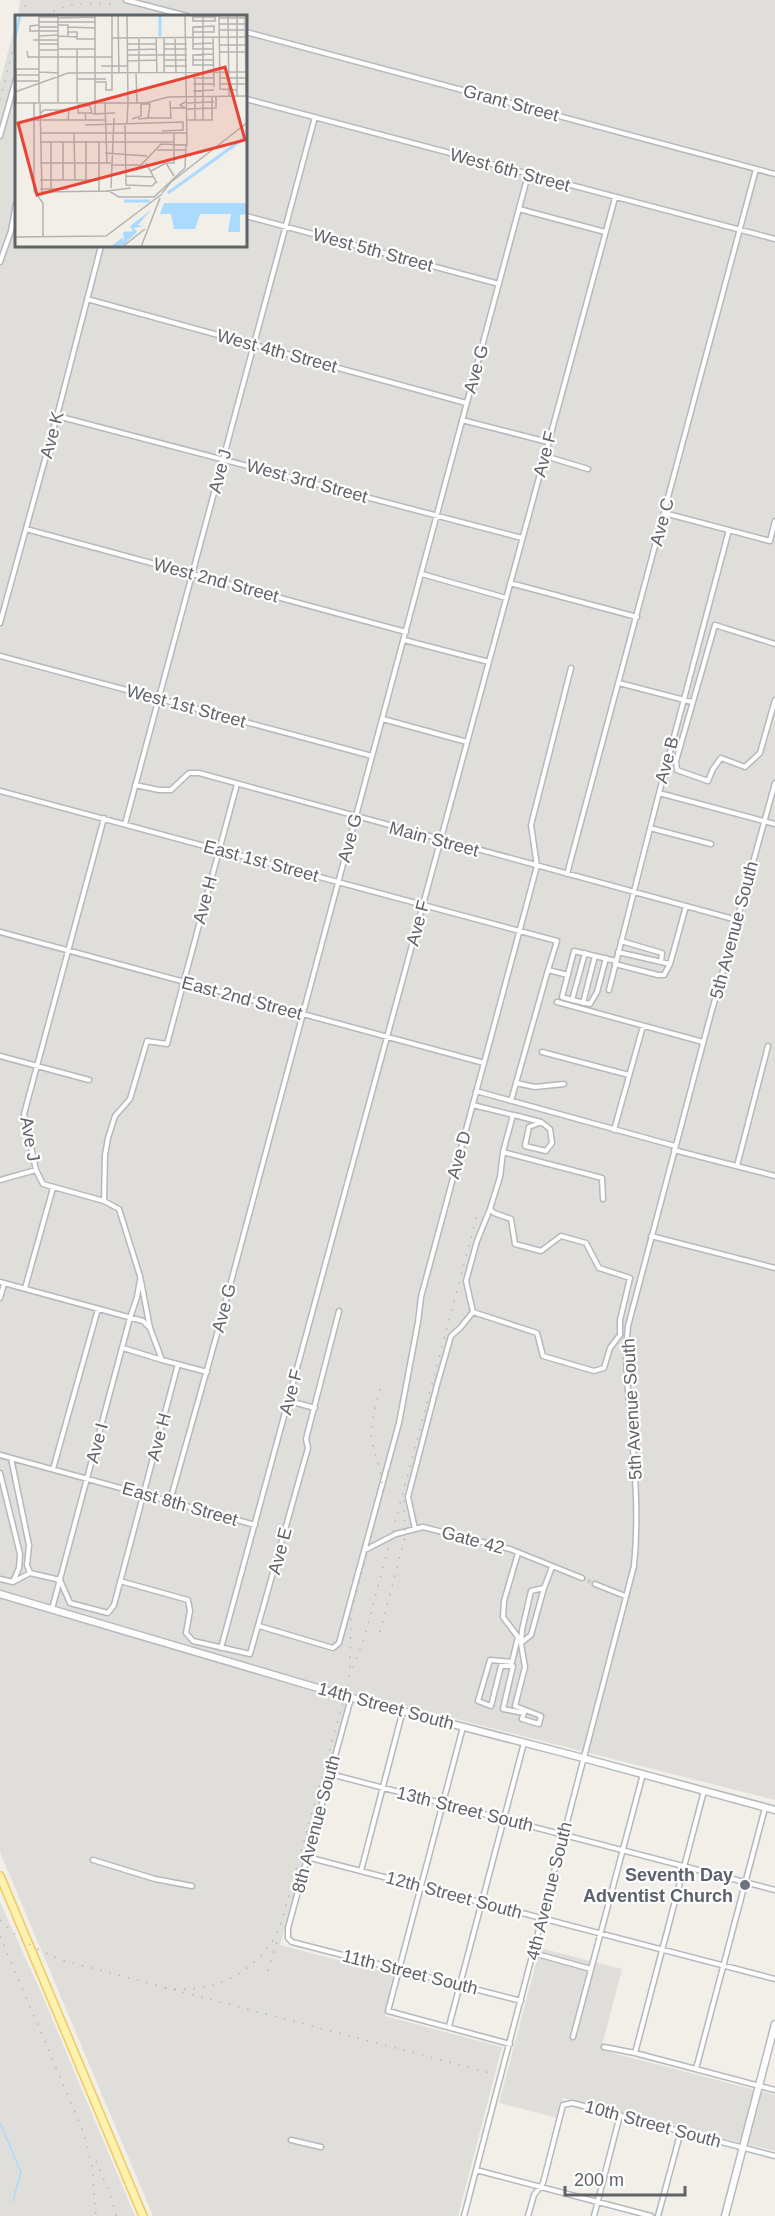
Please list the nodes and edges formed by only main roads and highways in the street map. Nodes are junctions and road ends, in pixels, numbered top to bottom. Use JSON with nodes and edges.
{"nodes":[{"id":1,"x":0,"y":1876,"type":"edge"},
{"id":2,"x":143,"y":2216,"type":"edge"}],
"edges":[{"from":1,"to":2,"type":"main road"}]}
